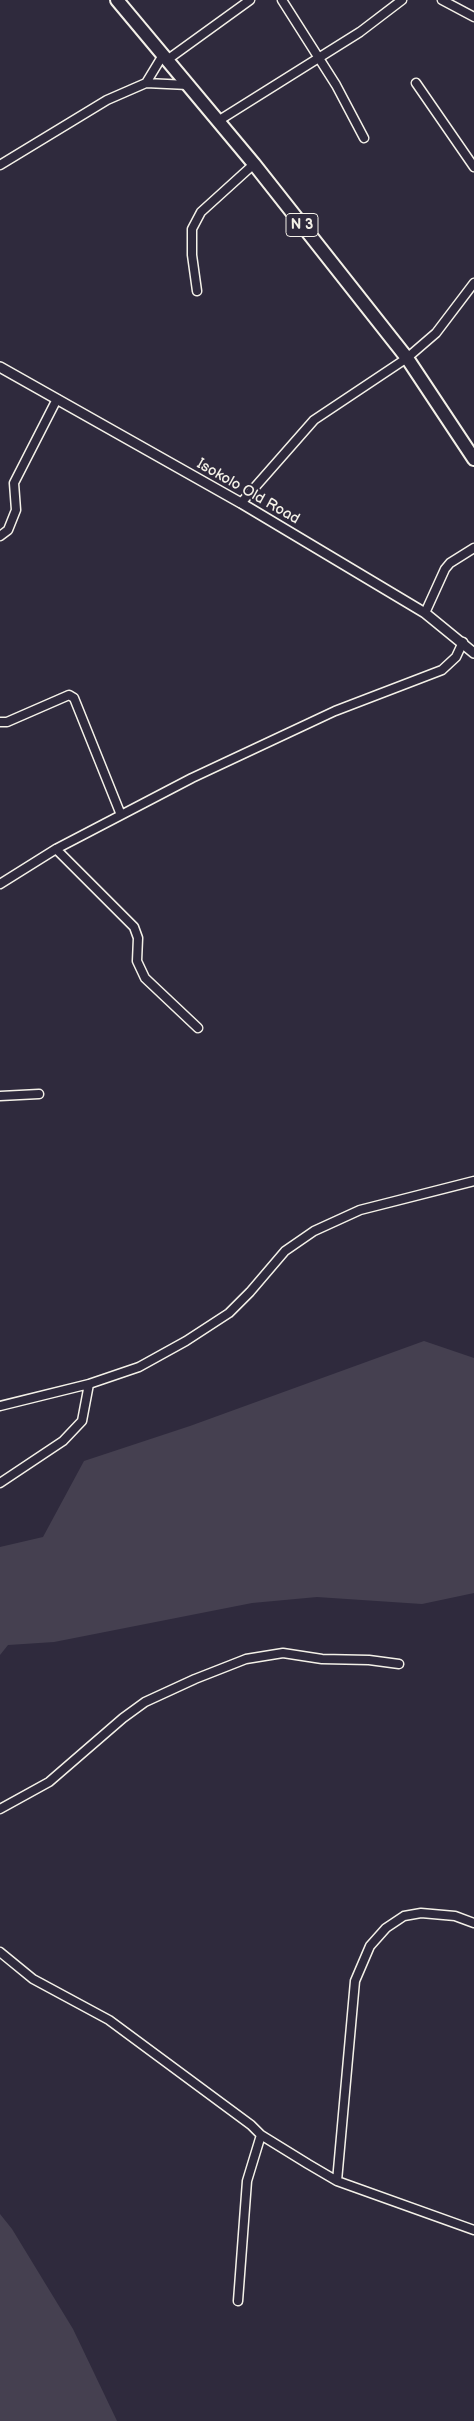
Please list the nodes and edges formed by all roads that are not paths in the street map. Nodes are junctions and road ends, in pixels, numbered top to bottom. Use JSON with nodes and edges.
{"nodes":[{"id":1,"x":117,"y":0,"type":"edge"},
{"id":2,"x":250,"y":0,"type":"edge"},
{"id":3,"x":282,"y":0,"type":"edge"},
{"id":4,"x":402,"y":0,"type":"edge"},
{"id":5,"x":442,"y":0,"type":"edge"},
{"id":6,"x":474,"y":17,"type":"edge"},
{"id":7,"x":318,"y":56,"type":"junction"},
{"id":8,"x":165,"y":58,"type":"junction"},
{"id":9,"x":146,"y":83,"type":"junction"},
{"id":10,"x":416,"y":83,"type":"dead end"},
{"id":11,"x":188,"y":85,"type":"junction"},
{"id":12,"x":218,"y":121,"type":"junction"},
{"id":13,"x":364,"y":138,"type":"dead end"},
{"id":14,"x":254,"y":164,"type":"junction"},
{"id":15,"x":0,"y":165,"type":"edge"},
{"id":16,"x":474,"y":167,"type":"edge"},
{"id":17,"x":474,"y":283,"type":"edge"},
{"id":18,"x":197,"y":291,"type":"dead end"},
{"id":19,"x":407,"y":358,"type":"junction"},
{"id":20,"x":0,"y":367,"type":"edge"},
{"id":21,"x":57,"y":399,"type":"junction"},
{"id":22,"x":474,"y":459,"type":"edge"},
{"id":23,"x":241,"y":503,"type":"junction"},
{"id":24,"x":0,"y":536,"type":"edge"},
{"id":25,"x":474,"y":548,"type":"edge"},
{"id":26,"x":425,"y":613,"type":"junction"},
{"id":27,"x":463,"y":642,"type":"junction"},
{"id":28,"x":474,"y":653,"type":"edge"},
{"id":29,"x":0,"y":722,"type":"edge"},
{"id":30,"x":121,"y":815,"type":"junction"},
{"id":31,"x":56,"y":849,"type":"junction"},
{"id":32,"x":0,"y":884,"type":"edge"},
{"id":33,"x":198,"y":1028,"type":"dead end"},
{"id":34,"x":39,"y":1094,"type":"dead end"},
{"id":35,"x":0,"y":1096,"type":"edge"},
{"id":36,"x":474,"y":1180,"type":"edge"},
{"id":37,"x":89,"y":1384,"type":"junction"},
{"id":38,"x":0,"y":1406,"type":"edge"},
{"id":39,"x":0,"y":1483,"type":"edge"},
{"id":40,"x":398,"y":1664,"type":"dead end"},
{"id":41,"x":0,"y":1809,"type":"edge"},
{"id":42,"x":474,"y":1923,"type":"edge"},
{"id":43,"x":0,"y":1952,"type":"edge"},
{"id":44,"x":261,"y":2135,"type":"junction"},
{"id":45,"x":337,"y":2181,"type":"junction"},
{"id":46,"x":474,"y":2230,"type":"edge"},
{"id":47,"x":238,"y":2301,"type":"dead end"}],
"edges":[{"from":1,"to":8,"type":"highway","number":"N 3"},
{"from":2,"to":8,"type":"street"},
{"from":3,"to":7,"type":"street"},
{"from":4,"to":7,"type":"street"},
{"from":5,"to":6,"type":"street"},
{"from":7,"to":12,"type":"street"},
{"from":7,"to":13,"type":"street"},
{"from":8,"to":9,"type":"street"},
{"from":8,"to":11,"type":"highway","number":"N 3"},
{"from":9,"to":11,"type":"street"},
{"from":9,"to":15,"type":"street"},
{"from":10,"to":16,"type":"street"},
{"from":11,"to":12,"type":"highway","number":"N 3"},
{"from":12,"to":14,"type":"highway","number":"N 3"},
{"from":14,"to":18,"type":"street"},
{"from":14,"to":19,"type":"highway","number":"N 3"},
{"from":17,"to":19,"type":"street"},
{"from":19,"to":22,"type":"highway","number":"N 3"},
{"from":19,"to":23,"type":"street"},
{"from":20,"to":21,"type":"street","name":"Isokolo Old Road"},
{"from":21,"to":23,"type":"street","name":"Isokolo Old Road"},
{"from":21,"to":24,"type":"street"},
{"from":23,"to":26,"type":"street","name":"Isokolo Old Road"},
{"from":25,"to":26,"type":"street"},
{"from":26,"to":27,"type":"street","name":"Isokolo Old Road"},
{"from":27,"to":28,"type":"street","name":"Isokolo Old Road"},
{"from":27,"to":30,"type":"street"},
{"from":29,"to":30,"type":"street"},
{"from":30,"to":31,"type":"street"},
{"from":31,"to":32,"type":"street"},
{"from":31,"to":33,"type":"street"},
{"from":34,"to":35,"type":"street"},
{"from":36,"to":37,"type":"street"},
{"from":37,"to":38,"type":"street"},
{"from":37,"to":39,"type":"street"},
{"from":40,"to":41,"type":"street"},
{"from":42,"to":45,"type":"street"},
{"from":43,"to":44,"type":"street"},
{"from":44,"to":45,"type":"street"},
{"from":44,"to":47,"type":"street"},
{"from":45,"to":46,"type":"street"}]}
